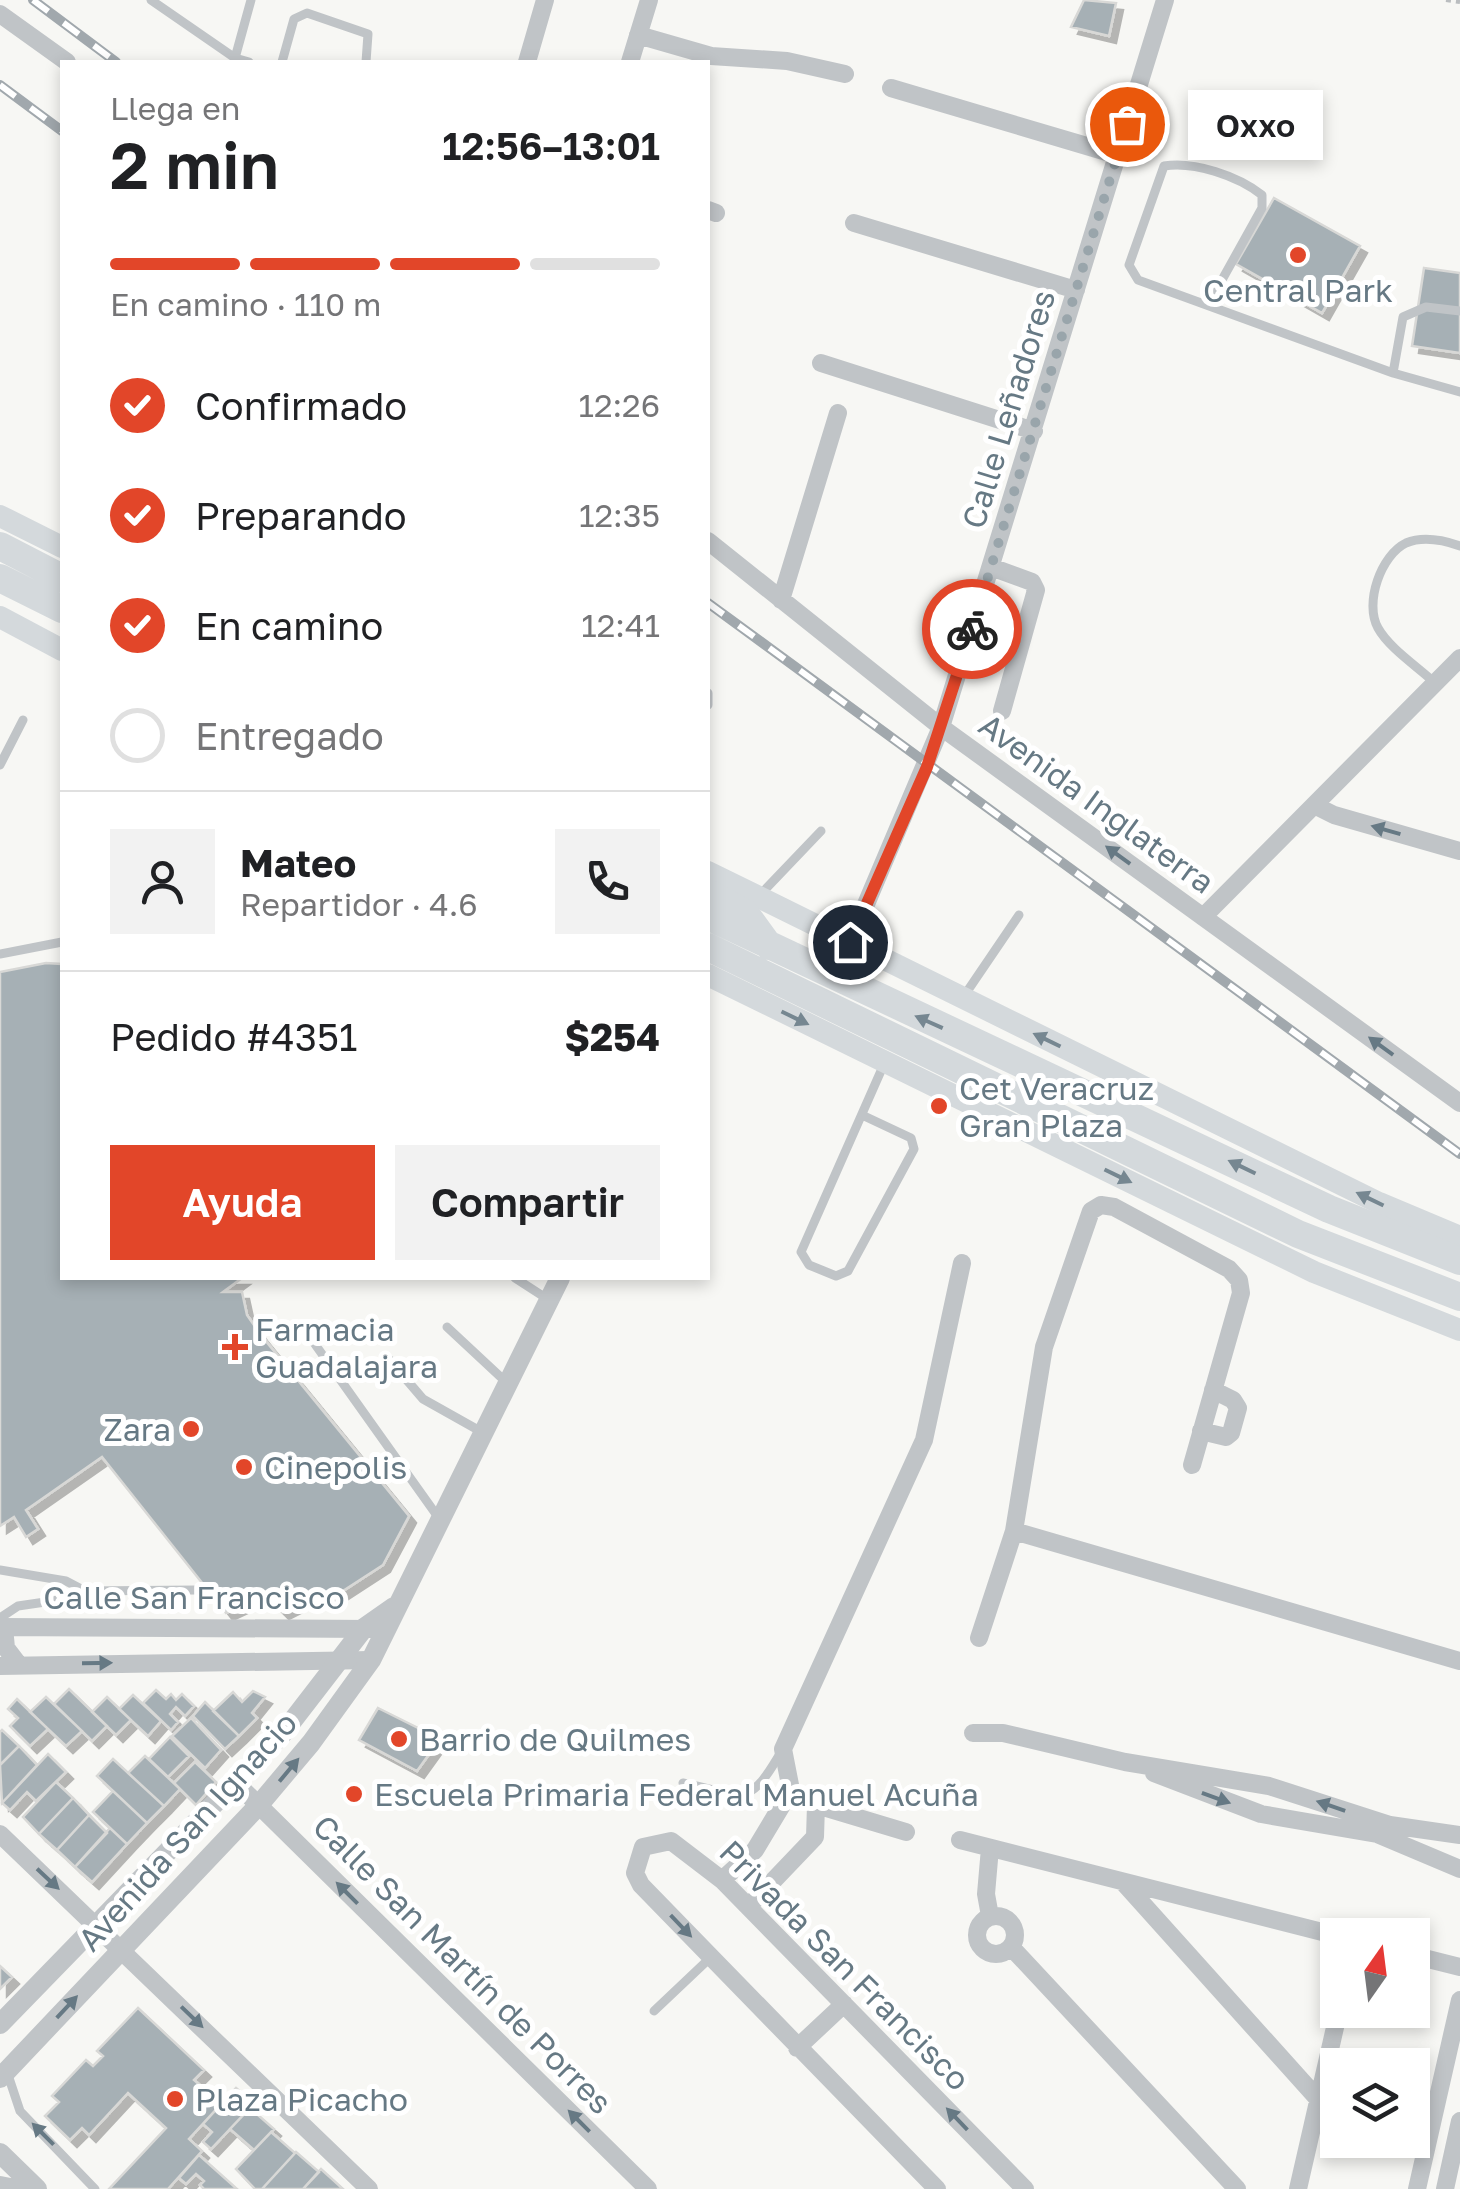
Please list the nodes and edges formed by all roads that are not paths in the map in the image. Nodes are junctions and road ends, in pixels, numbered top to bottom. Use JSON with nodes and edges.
{"nodes":[{"id":1,"x":150,"y":0,"type":"edge"},
{"id":2,"x":251,"y":0,"type":"edge"},
{"id":3,"x":545,"y":0,"type":"edge"},
{"id":4,"x":648,"y":0,"type":"edge"},
{"id":5,"x":1165,"y":0,"type":"edge"},
{"id":6,"x":0,"y":14,"type":"edge"},
{"id":7,"x":638,"y":35,"type":"junction"},
{"id":8,"x":235,"y":58,"type":"junction"},
{"id":9,"x":64,"y":60,"type":"edge"},
{"id":10,"x":242,"y":60,"type":"edge"},
{"id":11,"x":283,"y":60,"type":"edge"},
{"id":12,"x":366,"y":60,"type":"edge"},
{"id":13,"x":528,"y":60,"type":"edge"},
{"id":14,"x":631,"y":60,"type":"edge"},
{"id":15,"x":845,"y":74,"type":"dead end"},
{"id":16,"x":890,"y":88,"type":"dead end"},
{"id":17,"x":1117,"y":155,"type":"junction"},
{"id":18,"x":854,"y":223,"type":"dead end"},
{"id":19,"x":1076,"y":290,"type":"junction"},
{"id":20,"x":1208,"y":305,"type":"junction"},
{"id":21,"x":1460,"y":311,"type":"edge"},
{"id":22,"x":821,"y":364,"type":"dead end"},
{"id":23,"x":1393,"y":373,"type":"junction"},
{"id":24,"x":1460,"y":392,"type":"edge"},
{"id":25,"x":838,"y":413,"type":"dead end"},
{"id":26,"x":1034,"y":431,"type":"junction"},
{"id":27,"x":0,"y":516,"type":"edge"},
{"id":28,"x":710,"y":543,"type":"edge"},
{"id":29,"x":0,"y":546,"type":"edge"},
{"id":30,"x":1460,"y":546,"type":"edge"},
{"id":31,"x":60,"y":547,"type":"edge"},
{"id":32,"x":991,"y":566,"type":"junction"},
{"id":33,"x":60,"y":577,"type":"edge"},
{"id":34,"x":0,"y":578,"type":"edge"},
{"id":35,"x":781,"y":600,"type":"junction"},
{"id":36,"x":60,"y":608,"type":"edge"},
{"id":37,"x":0,"y":617,"type":"edge"},
{"id":38,"x":60,"y":649,"type":"edge"},
{"id":39,"x":1460,"y":658,"type":"edge"},
{"id":40,"x":1435,"y":684,"type":"junction"},
{"id":41,"x":1002,"y":711,"type":"dead end"},
{"id":42,"x":23,"y":720,"type":"dead end"},
{"id":43,"x":941,"y":727,"type":"junction"},
{"id":44,"x":0,"y":765,"type":"edge"},
{"id":45,"x":1314,"y":805,"type":"junction"},
{"id":46,"x":821,"y":831,"type":"dead end"},
{"id":47,"x":1460,"y":851,"type":"edge"},
{"id":48,"x":710,"y":875,"type":"edge"},
{"id":49,"x":710,"y":895,"type":"edge"},
{"id":50,"x":735,"y":914,"type":"edge"},
{"id":51,"x":1019,"y":916,"type":"dead end"},
{"id":52,"x":1203,"y":918,"type":"junction"},
{"id":53,"x":60,"y":942,"type":"edge"},
{"id":54,"x":850,"y":942,"type":"junction"},
{"id":55,"x":0,"y":954,"type":"edge"},
{"id":56,"x":710,"y":955,"type":"edge"},
{"id":57,"x":710,"y":955,"type":"edge"},
{"id":58,"x":963,"y":998,"type":"junction"},
{"id":59,"x":885,"y":1062,"type":"junction"},
{"id":60,"x":1460,"y":1103,"type":"edge"},
{"id":61,"x":862,"y":1115,"type":"junction"},
{"id":62,"x":1460,"y":1237,"type":"edge"},
{"id":63,"x":1460,"y":1261,"type":"edge"},
{"id":64,"x":962,"y":1262,"type":"dead end"},
{"id":65,"x":519,"y":1280,"type":"edge"},
{"id":66,"x":559,"y":1280,"type":"edge"},
{"id":67,"x":1460,"y":1297,"type":"edge"},
{"id":68,"x":549,"y":1300,"type":"junction"},
{"id":69,"x":447,"y":1327,"type":"dead end"},
{"id":70,"x":1460,"y":1330,"type":"edge"},
{"id":71,"x":312,"y":1340,"type":"dead end"},
{"id":72,"x":388,"y":1357,"type":"dead end"},
{"id":73,"x":506,"y":1382,"type":"junction"},
{"id":74,"x":1213,"y":1390,"type":"junction"},
{"id":75,"x":480,"y":1431,"type":"junction"},
{"id":76,"x":1201,"y":1432,"type":"junction"},
{"id":77,"x":1192,"y":1465,"type":"dead end"},
{"id":78,"x":438,"y":1517,"type":"junction"},
{"id":79,"x":1014,"y":1531,"type":"junction"},
{"id":80,"x":0,"y":1570,"type":"edge"},
{"id":81,"x":196,"y":1590,"type":"dead end"},
{"id":82,"x":85,"y":1591,"type":"junction"},
{"id":83,"x":394,"y":1607,"type":"junction"},
{"id":84,"x":1,"y":1623,"type":"edge"},
{"id":85,"x":364,"y":1628,"type":"junction"},
{"id":86,"x":387,"y":1632,"type":"junction"},
{"id":87,"x":979,"y":1638,"type":"dead end"},
{"id":88,"x":341,"y":1658,"type":"junction"},
{"id":89,"x":370,"y":1660,"type":"junction"},
{"id":90,"x":1460,"y":1661,"type":"edge"},
{"id":91,"x":9,"y":1665,"type":"edge"},
{"id":92,"x":972,"y":1733,"type":"dead end"},
{"id":93,"x":782,"y":1749,"type":"junction"},
{"id":94,"x":1125,"y":1762,"type":"junction"},
{"id":95,"x":235,"y":1782,"type":"junction"},
{"id":96,"x":682,"y":1782,"type":"dead end"},
{"id":97,"x":792,"y":1790,"type":"junction"},
{"id":98,"x":816,"y":1805,"type":"junction"},
{"id":99,"x":258,"y":1806,"type":"junction"},
{"id":100,"x":1388,"y":1831,"type":"junction"},
{"id":101,"x":906,"y":1832,"type":"dead end"},
{"id":102,"x":0,"y":1834,"type":"edge"},
{"id":103,"x":1458,"y":1835,"type":"edge"},
{"id":104,"x":960,"y":1840,"type":"dead end"},
{"id":105,"x":990,"y":1848,"type":"junction"},
{"id":106,"x":1454,"y":1866,"type":"edge"},
{"id":107,"x":722,"y":1880,"type":"junction"},
{"id":108,"x":1122,"y":1882,"type":"junction"},
{"id":109,"x":749,"y":1906,"type":"junction"},
{"id":110,"x":990,"y":1916,"type":"junction"},
{"id":111,"x":97,"y":1924,"type":"junction"},
{"id":112,"x":1320,"y":1932,"type":"edge"},
{"id":113,"x":1011,"y":1947,"type":"junction"},
{"id":114,"x":122,"y":1949,"type":"junction"},
{"id":115,"x":711,"y":1958,"type":"junction"},
{"id":116,"x":1430,"y":1960,"type":"edge"},
{"id":117,"x":1460,"y":1967,"type":"edge"},
{"id":118,"x":1460,"y":2000,"type":"edge"},
{"id":119,"x":844,"y":2004,"type":"junction"},
{"id":120,"x":654,"y":2011,"type":"dead end"},
{"id":121,"x":0,"y":2024,"type":"edge"},
{"id":122,"x":1334,"y":2028,"type":"edge"},
{"id":123,"x":798,"y":2048,"type":"junction"},
{"id":124,"x":4,"y":2074,"type":"edge"},
{"id":125,"x":1318,"y":2099,"type":"junction"},
{"id":126,"x":1460,"y":2121,"type":"edge"},
{"id":127,"x":1430,"y":2134,"type":"joint"},
{"id":128,"x":1458,"y":2141,"type":"edge"},
{"id":129,"x":0,"y":2153,"type":"edge"},
{"id":130,"x":1424,"y":2158,"type":"edge"},
{"id":131,"x":0,"y":2186,"type":"edge"},
{"id":132,"x":16,"y":2189,"type":"edge"},
{"id":133,"x":37,"y":2189,"type":"edge"},
{"id":134,"x":95,"y":2189,"type":"edge"},
{"id":135,"x":369,"y":2189,"type":"edge"},
{"id":136,"x":648,"y":2189,"type":"edge"},
{"id":137,"x":937,"y":2189,"type":"edge"},
{"id":138,"x":1025,"y":2189,"type":"edge"},
{"id":139,"x":1237,"y":2189,"type":"edge"},
{"id":140,"x":1298,"y":2189,"type":"edge"},
{"id":141,"x":1417,"y":2189,"type":"edge"},
{"id":142,"x":1445,"y":2189,"type":"edge"}],
"edges":[{"from":1,"to":8,"type":"lane"},
{"from":2,"to":8,"type":"lane"},
{"from":3,"to":13,"type":"street"},
{"from":4,"to":7,"type":"street"},
{"from":5,"to":17,"type":"street","name":"Calle Leñadores"},
{"from":6,"to":9,"type":"street"},
{"from":7,"to":14,"type":"street"},
{"from":7,"to":15,"type":"street"},
{"from":8,"to":10,"type":"lane"},
{"from":11,"to":12,"type":"lane"},
{"from":16,"to":17,"type":"street"},
{"from":17,"to":19,"type":"street","name":"Calle Leñadores"},
{"from":18,"to":19,"type":"street"},
{"from":19,"to":26,"type":"street","name":"Calle Leñadores"},
{"from":20,"to":20,"type":"lane"},
{"from":20,"to":23,"type":"lane"},
{"from":21,"to":23,"type":"lane"},
{"from":22,"to":26,"type":"street"},
{"from":23,"to":24,"type":"lane"},
{"from":25,"to":35,"type":"street"},
{"from":26,"to":32,"type":"street","name":"Calle Leñadores"},
{"from":27,"to":31,"type":"main road"},
{"from":28,"to":35,"type":"street","name":"Avenida Inglaterra"},
{"from":29,"to":33,"type":"main road"},
{"from":30,"to":40,"type":"lane"},
{"from":32,"to":41,"type":"street"},
{"from":32,"to":43,"type":"street","name":"Calle Leñadores"},
{"from":34,"to":36,"type":"main road"},
{"from":35,"to":43,"type":"street","name":"Avenida Inglaterra"},
{"from":37,"to":38,"type":"main road"},
{"from":39,"to":40,"type":"street"},
{"from":40,"to":45,"type":"street"},
{"from":42,"to":44,"type":"lane"},
{"from":52,"to":43,"type":"street","name":"Avenida Inglaterra","one_way":true},
{"from":43,"to":54,"type":"street","name":"Calle Leñadores"},
{"from":47,"to":45,"type":"street","one_way":true},
{"from":45,"to":52,"type":"street"},
{"from":46,"to":50,"type":"lane"},
{"from":48,"to":50,"type":"main road"},
{"from":49,"to":50,"type":"main road"},
{"from":50,"to":54,"type":"main road"},
{"from":63,"to":50,"type":"main road","one_way":true},
{"from":51,"to":58,"type":"lane"},
{"from":60,"to":52,"type":"street","name":"Avenida Inglaterra","one_way":true},
{"from":53,"to":55,"type":"lane"},
{"from":54,"to":58,"type":"main road"},
{"from":56,"to":59,"type":"main road","one_way":true},
{"from":57,"to":67,"type":"main road"},
{"from":62,"to":58,"type":"main road","one_way":true},
{"from":59,"to":61,"type":"lane"},
{"from":59,"to":70,"type":"main road","one_way":true},
{"from":61,"to":61,"type":"lane"},
{"from":64,"to":93,"type":"street"},
{"from":65,"to":68,"type":"lane"},
{"from":66,"to":68,"type":"street","name":"Avenida San Ignacio"},
{"from":68,"to":73,"type":"street","name":"Avenida San Ignacio"},
{"from":69,"to":73,"type":"lane"},
{"from":71,"to":78,"type":"lane"},
{"from":72,"to":75,"type":"lane"},
{"from":73,"to":75,"type":"street","name":"Avenida San Ignacio"},
{"from":74,"to":76,"type":"street"},
{"from":74,"to":76,"type":"street"},
{"from":74,"to":79,"type":"street"},
{"from":75,"to":78,"type":"street","name":"Avenida San Ignacio"},
{"from":76,"to":77,"type":"street"},
{"from":78,"to":83,"type":"street","name":"Avenida San Ignacio"},
{"from":79,"to":87,"type":"street"},
{"from":79,"to":90,"type":"street"},
{"from":80,"to":82,"type":"lane"},
{"from":81,"to":82,"type":"lane"},
{"from":82,"to":84,"type":"lane"},
{"from":83,"to":85,"type":"street","name":"Avenida San Ignacio"},
{"from":83,"to":86,"type":"street","name":"Avenida San Ignacio"},
{"from":84,"to":85,"type":"street","name":"Calle San Francisco"},
{"from":84,"to":91,"type":"street"},
{"from":85,"to":86,"type":"street","name":"Calle San Francisco"},
{"from":85,"to":88,"type":"street","name":"Avenida San Ignacio"},
{"from":86,"to":89,"type":"street","name":"Avenida San Ignacio"},
{"from":88,"to":89,"type":"street","name":"Calle San Francisco"},
{"from":91,"to":88,"type":"street","name":"Calle San Francisco","one_way":true},
{"from":88,"to":95,"type":"street","name":"Avenida San Ignacio"},
{"from":99,"to":89,"type":"street","name":"Avenida San Ignacio","one_way":true},
{"from":92,"to":94,"type":"street"},
{"from":93,"to":96,"type":"lane"},
{"from":93,"to":97,"type":"street"},
{"from":100,"to":94,"type":"street","one_way":true},
{"from":94,"to":100,"type":"street","one_way":true},
{"from":95,"to":99,"type":"street","name":"Calle San Martín de Porres"},
{"from":95,"to":111,"type":"street","name":"Avenida San Ignacio"},
{"from":97,"to":98,"type":"street"},
{"from":97,"to":107,"type":"street"},
{"from":98,"to":101,"type":"street"},
{"from":98,"to":109,"type":"street"},
{"from":99,"to":114,"type":"street","name":"Avenida San Ignacio"},
{"from":136,"to":99,"type":"street","name":"Calle San Martín de Porres","one_way":true},
{"from":100,"to":103,"type":"street"},
{"from":100,"to":106,"type":"street"},
{"from":102,"to":111,"type":"street","one_way":true},
{"from":103,"to":106,"type":"street"},
{"from":104,"to":105,"type":"street"},
{"from":105,"to":108,"type":"street"},
{"from":105,"to":110,"type":"street"},
{"from":107,"to":109,"type":"street","name":"Privada San Francisco"},
{"from":107,"to":115,"type":"street","name":"Privada San Francisco","one_way":true},
{"from":108,"to":112,"type":"street"},
{"from":108,"to":125,"type":"street"},
{"from":109,"to":119,"type":"street","name":"Privada San Francisco"},
{"from":110,"to":113,"type":"street"},
{"from":110,"to":113,"type":"street"},
{"from":111,"to":114,"type":"street"},
{"from":111,"to":121,"type":"street","name":"Avenida San Ignacio"},
{"from":113,"to":139,"type":"street"},
{"from":124,"to":114,"type":"street","name":"Avenida San Ignacio","one_way":true},
{"from":114,"to":135,"type":"street","one_way":true},
{"from":115,"to":120,"type":"lane"},
{"from":115,"to":123,"type":"street","name":"Privada San Francisco"},
{"from":116,"to":117,"type":"street"},
{"from":118,"to":127,"type":"street"},
{"from":119,"to":123,"type":"street"},
{"from":138,"to":119,"type":"street","name":"Privada San Francisco","one_way":true},
{"from":122,"to":125,"type":"street"},
{"from":123,"to":137,"type":"street","name":"Privada San Francisco"},
{"from":134,"to":124,"type":"lane","one_way":true},
{"from":125,"to":140,"type":"street"},
{"from":126,"to":128,"type":"street"},
{"from":127,"to":128,"type":"street"},
{"from":128,"to":142,"type":"street"},
{"from":129,"to":133,"type":"street"},
{"from":130,"to":141,"type":"street"},
{"from":131,"to":132,"type":"street"}]}
